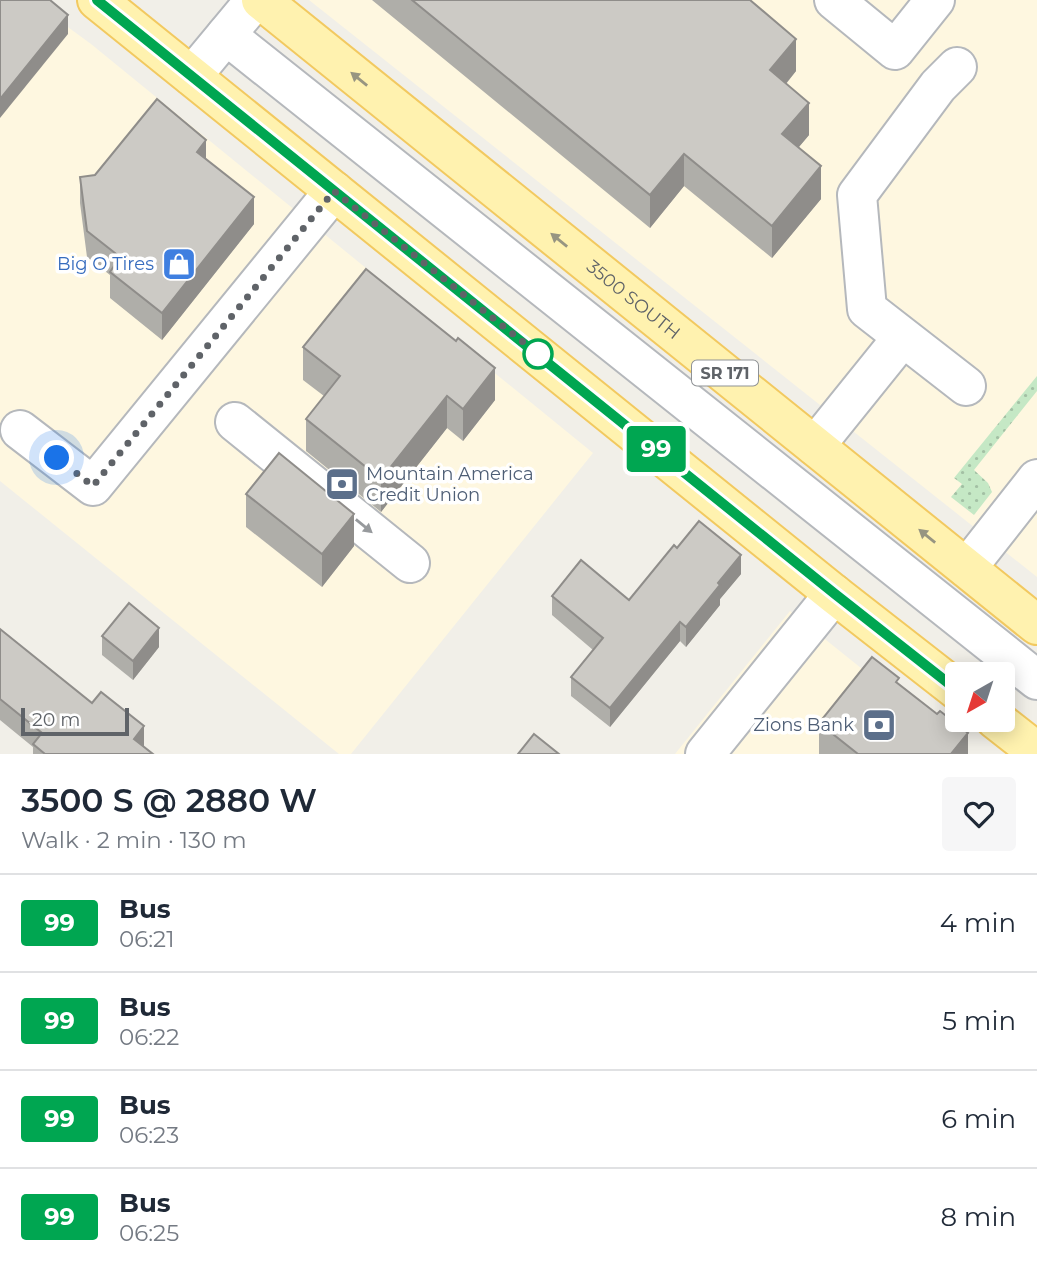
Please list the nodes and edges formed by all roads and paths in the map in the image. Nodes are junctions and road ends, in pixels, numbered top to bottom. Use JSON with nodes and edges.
{"nodes":[{"id":1,"x":97,"y":0,"type":"edge"},
{"id":2,"x":255,"y":0,"type":"edge"},
{"id":3,"x":261,"y":0,"type":"edge"},
{"id":4,"x":834,"y":0,"type":"edge"},
{"id":5,"x":935,"y":0,"type":"edge"},
{"id":6,"x":226,"y":35,"type":"junction"},
{"id":7,"x":957,"y":67,"type":"dead end"},
{"id":8,"x":192,"y":76,"type":"junction"},
{"id":9,"x":334,"y":191,"type":"junction"},
{"id":10,"x":902,"y":338,"type":"junction"},
{"id":11,"x":966,"y":386,"type":"dead end"},
{"id":12,"x":234,"y":422,"type":"dead end"},
{"id":13,"x":20,"y":430,"type":"dead end"},
{"id":14,"x":815,"y":446,"type":"junction"},
{"id":15,"x":1037,"y":479,"type":"edge"},
{"id":16,"x":410,"y":563,"type":"dead end"},
{"id":17,"x":967,"y":568,"type":"junction"},
{"id":18,"x":835,"y":594,"type":"junction"},
{"id":19,"x":1037,"y":625,"type":"edge"},
{"id":20,"x":1037,"y":680,"type":"edge"},
{"id":21,"x":945,"y":681,"type":"edge"},
{"id":22,"x":1012,"y":732,"type":"edge"},
{"id":23,"x":720,"y":749,"type":"edge"},
{"id":24,"x":1037,"y":752,"type":"edge"}],
"edges":[{"from":1,"to":8,"type":"main road"},
{"from":2,"to":6,"type":"street"},
{"from":14,"to":3,"type":"main road","name":"3500 SOUTH","number":"SR 171","one_way":true},
{"from":4,"to":5,"type":"street"},
{"from":6,"to":8,"type":"street"},
{"from":6,"to":20,"type":"street"},
{"from":7,"to":10,"type":"street"},
{"from":8,"to":9,"type":"main road"},
{"from":9,"to":13,"type":"street"},
{"from":9,"to":18,"type":"main road"},
{"from":10,"to":11,"type":"street"},
{"from":10,"to":14,"type":"street"},
{"from":12,"to":16,"type":"street","one_way":true},
{"from":17,"to":14,"type":"main road","name":"3500 SOUTH","number":"SR 171","one_way":true},
{"from":15,"to":17,"type":"street"},
{"from":17,"to":19,"type":"main road","name":"3500 SOUTH","number":"SR 171"},
{"from":18,"to":21,"type":"main road"},
{"from":18,"to":23,"type":"street"},
{"from":22,"to":24,"type":"main road"}]}
